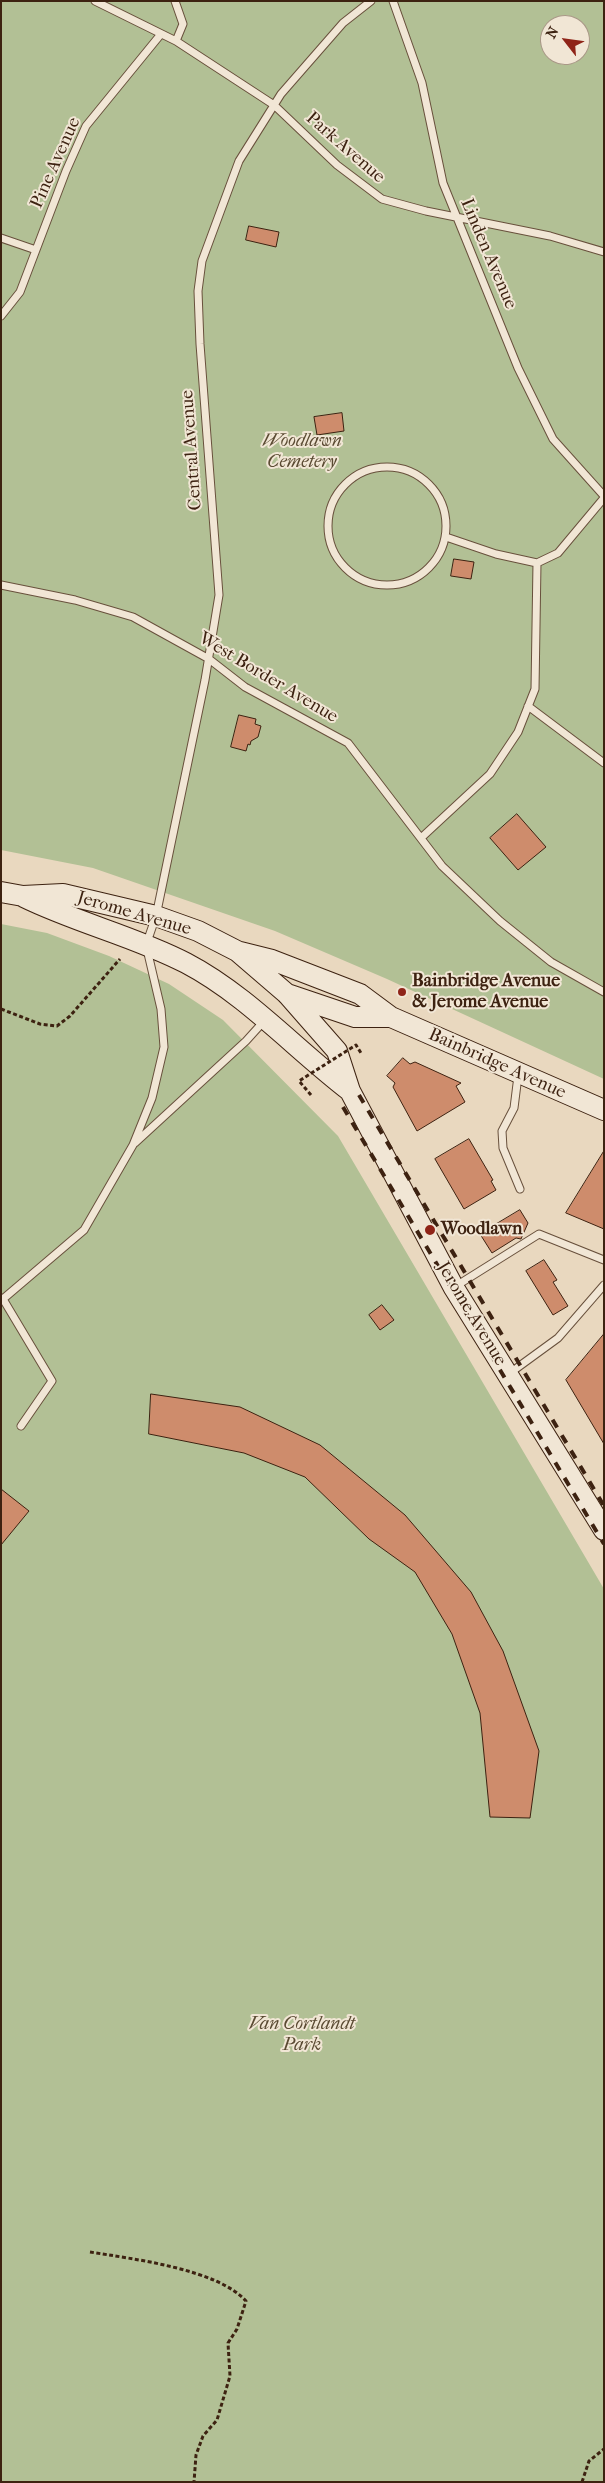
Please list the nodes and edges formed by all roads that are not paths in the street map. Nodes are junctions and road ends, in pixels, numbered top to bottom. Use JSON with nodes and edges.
{"nodes":[{"id":1,"x":94,"y":1,"type":"edge"},
{"id":2,"x":175,"y":1,"type":"edge"},
{"id":3,"x":371,"y":1,"type":"edge"},
{"id":4,"x":393,"y":1,"type":"edge"},
{"id":5,"x":161,"y":34,"type":"junction"},
{"id":6,"x":176,"y":41,"type":"junction"},
{"id":7,"x":274,"y":105,"type":"junction"},
{"id":8,"x":457,"y":217,"type":"junction"},
{"id":9,"x":1,"y":238,"type":"edge"},
{"id":10,"x":36,"y":250,"type":"junction"},
{"id":11,"x":604,"y":252,"type":"edge"},
{"id":12,"x":1,"y":316,"type":"edge"},
{"id":13,"x":604,"y":497,"type":"edge"},
{"id":14,"x":446,"y":537,"type":"junction"},
{"id":15,"x":537,"y":563,"type":"junction"},
{"id":16,"x":2,"y":585,"type":"edge"},
{"id":17,"x":209,"y":659,"type":"junction"},
{"id":18,"x":528,"y":706,"type":"junction"},
{"id":19,"x":604,"y":763,"type":"edge"},
{"id":20,"x":421,"y":838,"type":"junction"},
{"id":21,"x":1,"y":892,"type":"edge"},
{"id":22,"x":23,"y":896,"type":"junction"},
{"id":23,"x":156,"y":916,"type":"junction"},
{"id":24,"x":146,"y":945,"type":"junction"},
{"id":25,"x":237,"y":951,"type":"junction"},
{"id":26,"x":604,"y":992,"type":"edge"},
{"id":27,"x":287,"y":994,"type":"junction"},
{"id":28,"x":391,"y":1017,"type":"junction"},
{"id":29,"x":266,"y":1020,"type":"junction"},
{"id":30,"x":519,"y":1073,"type":"junction"},
{"id":31,"x":350,"y":1091,"type":"junction"},
{"id":32,"x":604,"y":1110,"type":"edge"},
{"id":33,"x":133,"y":1145,"type":"junction"},
{"id":34,"x":520,"y":1189,"type":"dead end"},
{"id":35,"x":604,"y":1260,"type":"edge"},
{"id":36,"x":604,"y":1285,"type":"edge"},
{"id":37,"x":454,"y":1288,"type":"junction"},
{"id":38,"x":2,"y":1298,"type":"edge"},
{"id":39,"x":508,"y":1375,"type":"junction"},
{"id":40,"x":21,"y":1426,"type":"dead end"},
{"id":41,"x":604,"y":1530,"type":"edge"}],
"edges":[{"from":1,"to":5,"type":"lane","name":"Park Avenue"},
{"from":2,"to":6,"type":"lane"},
{"from":3,"to":7,"type":"lane","name":"Central Avenue"},
{"from":4,"to":8,"type":"lane","name":"Linden Avenue"},
{"from":5,"to":6,"type":"lane","name":"Park Avenue"},
{"from":5,"to":10,"type":"lane","name":"Pine Avenue"},
{"from":6,"to":7,"type":"lane","name":"Park Avenue"},
{"from":7,"to":8,"type":"lane","name":"Park Avenue"},
{"from":7,"to":17,"type":"lane","name":"Central Avenue"},
{"from":8,"to":11,"type":"lane","name":"Park Avenue"},
{"from":8,"to":13,"type":"lane","name":"Linden Avenue"},
{"from":9,"to":10,"type":"lane"},
{"from":10,"to":12,"type":"lane","name":"Pine Avenue"},
{"from":13,"to":15,"type":"lane"},
{"from":14,"to":14,"type":"lane"},
{"from":14,"to":15,"type":"lane"},
{"from":15,"to":18,"type":"lane"},
{"from":16,"to":17,"type":"lane","name":"West Border Avenue"},
{"from":17,"to":20,"type":"lane","name":"West Border Avenue"},
{"from":17,"to":23,"type":"lane","name":"Central Avenue"},
{"from":18,"to":19,"type":"lane"},
{"from":18,"to":20,"type":"lane"},
{"from":20,"to":26,"type":"lane","name":"West Border Avenue"},
{"from":21,"to":22,"type":"main road","name":"Jerome Avenue"},
{"from":22,"to":23,"type":"main road","name":"Jerome Avenue"},
{"from":22,"to":24,"type":"main road","name":"Jerome Avenue"},
{"from":23,"to":24,"type":"lane","name":"Central Avenue"},
{"from":23,"to":25,"type":"main road","name":"Jerome Avenue"},
{"from":24,"to":29,"type":"main road","name":"Jerome Avenue"},
{"from":24,"to":33,"type":"lane"},
{"from":25,"to":27,"type":"main road","name":"Jerome Avenue"},
{"from":25,"to":28,"type":"main road","name":"Bainbridge Avenue"},
{"from":27,"to":28,"type":"main road","name":"Bainbridge Avenue"},
{"from":27,"to":29,"type":"main road"},
{"from":27,"to":31,"type":"main road","name":"Jerome Avenue"},
{"from":28,"to":30,"type":"main road","name":"Bainbridge Avenue"},
{"from":29,"to":31,"type":"main road","name":"Jerome Avenue"},
{"from":29,"to":33,"type":"lane"},
{"from":30,"to":32,"type":"main road","name":"Bainbridge Avenue"},
{"from":30,"to":34,"type":"lane"},
{"from":31,"to":37,"type":"main road","name":"Jerome Avenue"},
{"from":33,"to":38,"type":"lane"},
{"from":35,"to":37,"type":"lane"},
{"from":36,"to":39,"type":"lane"},
{"from":37,"to":39,"type":"main road","name":"Jerome Avenue"},
{"from":38,"to":40,"type":"lane"},
{"from":39,"to":41,"type":"main road","name":"Jerome Avenue"}]}
